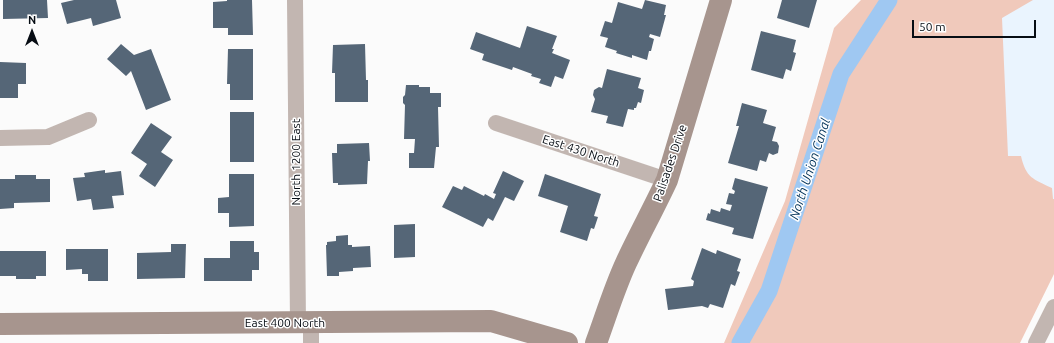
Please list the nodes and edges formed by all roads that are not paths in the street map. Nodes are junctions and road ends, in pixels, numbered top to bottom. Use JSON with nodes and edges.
{"nodes":[{"id":1,"x":295,"y":0,"type":"edge"},
{"id":2,"x":721,"y":0,"type":"edge"},
{"id":3,"x":89,"y":120,"type":"dead end"},
{"id":4,"x":496,"y":123,"type":"dead end"},
{"id":5,"x":0,"y":138,"type":"edge"},
{"id":6,"x":667,"y":180,"type":"junction"},
{"id":7,"x":1054,"y":307,"type":"edge"},
{"id":8,"x":0,"y":324,"type":"edge"},
{"id":9,"x":307,"y":330,"type":"edge"},
{"id":10,"x":567,"y":343,"type":"edge"},
{"id":11,"x":596,"y":343,"type":"edge"},
{"id":12,"x":1036,"y":343,"type":"edge"}],
"edges":[{"from":1,"to":9,"type":"street","name":"North 1200 East"},
{"from":2,"to":6,"type":"street","name":"Palisades Drive"},
{"from":3,"to":5,"type":"street"},
{"from":4,"to":6,"type":"street","name":"East 430 North"},
{"from":6,"to":11,"type":"street","name":"Palisades Drive"},
{"from":7,"to":12,"type":"street"},
{"from":8,"to":9,"type":"street","name":"East 400 North"},
{"from":9,"to":10,"type":"street","name":"East 400 North"}]}
